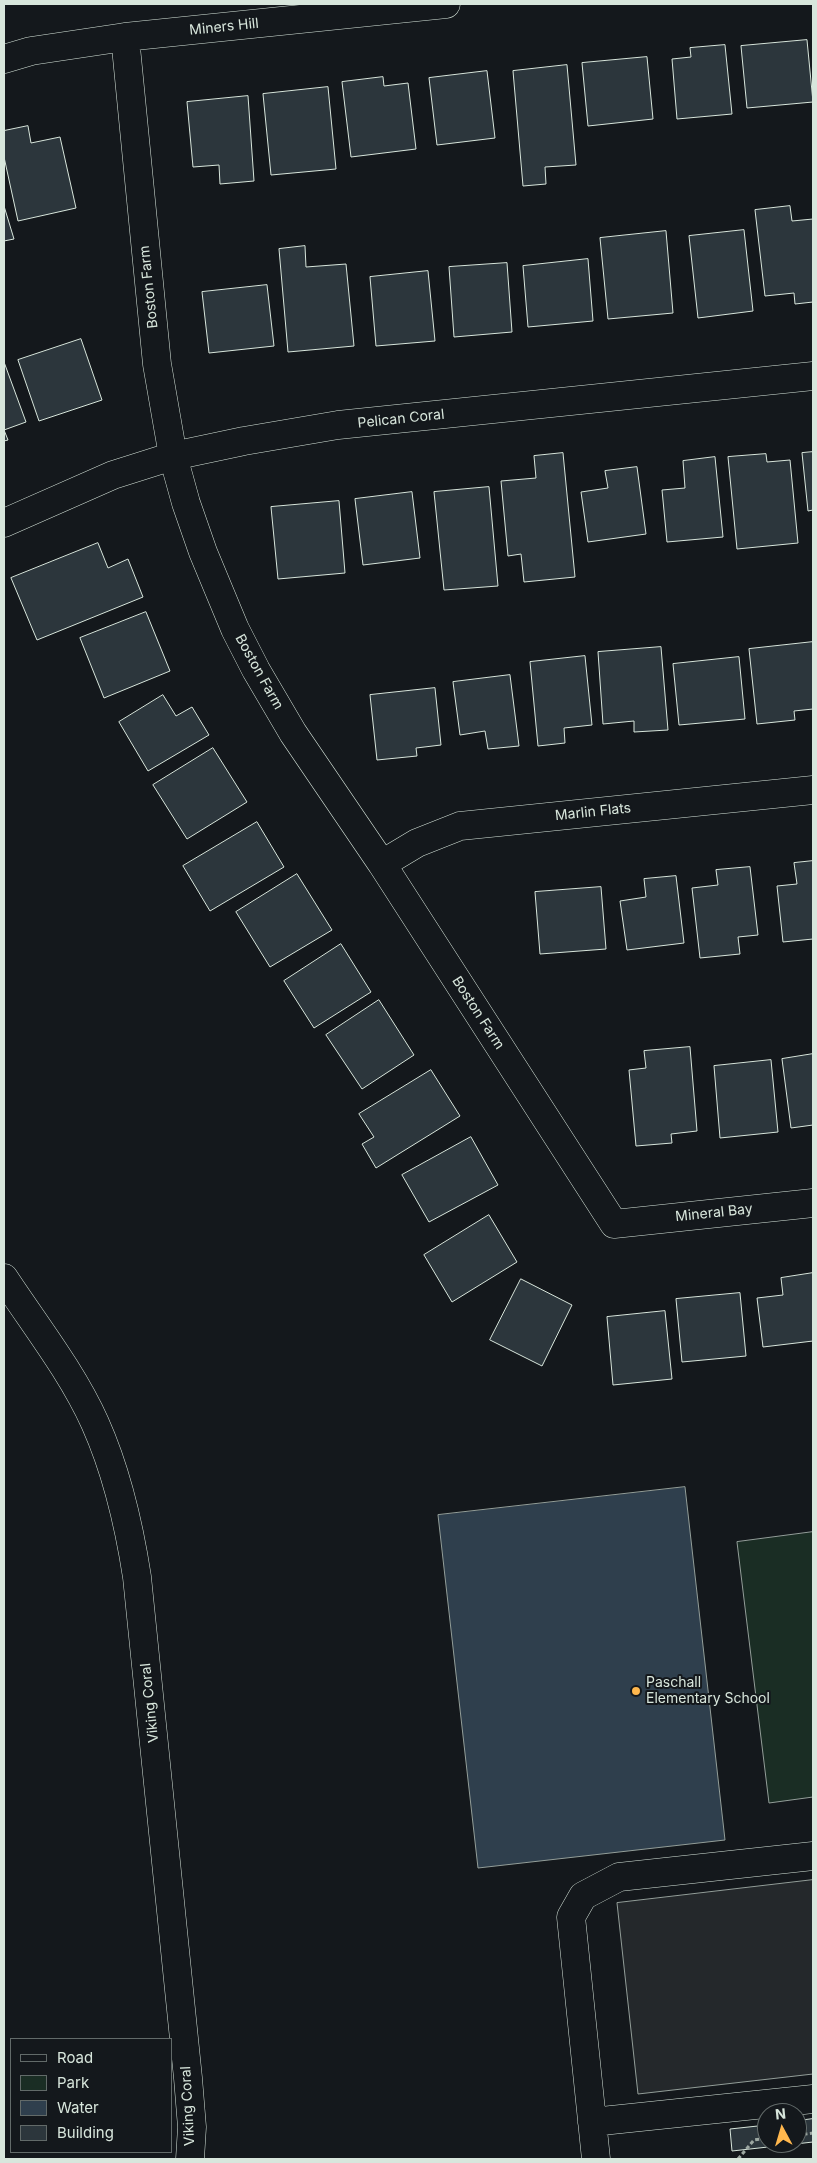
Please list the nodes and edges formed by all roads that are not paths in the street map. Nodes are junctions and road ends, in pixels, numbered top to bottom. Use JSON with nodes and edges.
{"nodes":[{"id":1,"x":446,"y":4,"type":"edge"},
{"id":2,"x":125,"y":37,"type":"junction"},
{"id":3,"x":4,"y":59,"type":"edge"},
{"id":4,"x":813,"y":376,"type":"edge"},
{"id":5,"x":173,"y":456,"type":"junction"},
{"id":6,"x":4,"y":523,"type":"edge"},
{"id":7,"x":813,"y":790,"type":"edge"},
{"id":8,"x":382,"y":864,"type":"junction"},
{"id":9,"x":813,"y":1203,"type":"edge"},
{"id":10,"x":614,"y":1224,"type":"joint"},
{"id":11,"x":4,"y":1278,"type":"edge"},
{"id":12,"x":813,"y":1856,"type":"edge"},
{"id":13,"x":813,"y":2099,"type":"edge"},
{"id":14,"x":592,"y":2122,"type":"junction"},
{"id":15,"x":190,"y":2159,"type":"edge"},
{"id":16,"x":596,"y":2159,"type":"edge"}],
"edges":[{"from":1,"to":2,"type":"street","name":"Miners Hill"},
{"from":2,"to":3,"type":"street","name":"Miners Hill"},
{"from":2,"to":5,"type":"street","name":"Boston Farm"},
{"from":4,"to":5,"type":"street","name":"Pelican Coral"},
{"from":5,"to":6,"type":"street","name":"Pelican Coral"},
{"from":5,"to":8,"type":"street","name":"Boston Farm"},
{"from":7,"to":8,"type":"street","name":"Marlin Flats"},
{"from":8,"to":10,"type":"street","name":"Boston Farm"},
{"from":9,"to":10,"type":"street","name":"Mineral Bay"},
{"from":11,"to":15,"type":"street","name":"Viking Coral"},
{"from":12,"to":14,"type":"street"},
{"from":13,"to":14,"type":"street"},
{"from":14,"to":16,"type":"street"}]}
